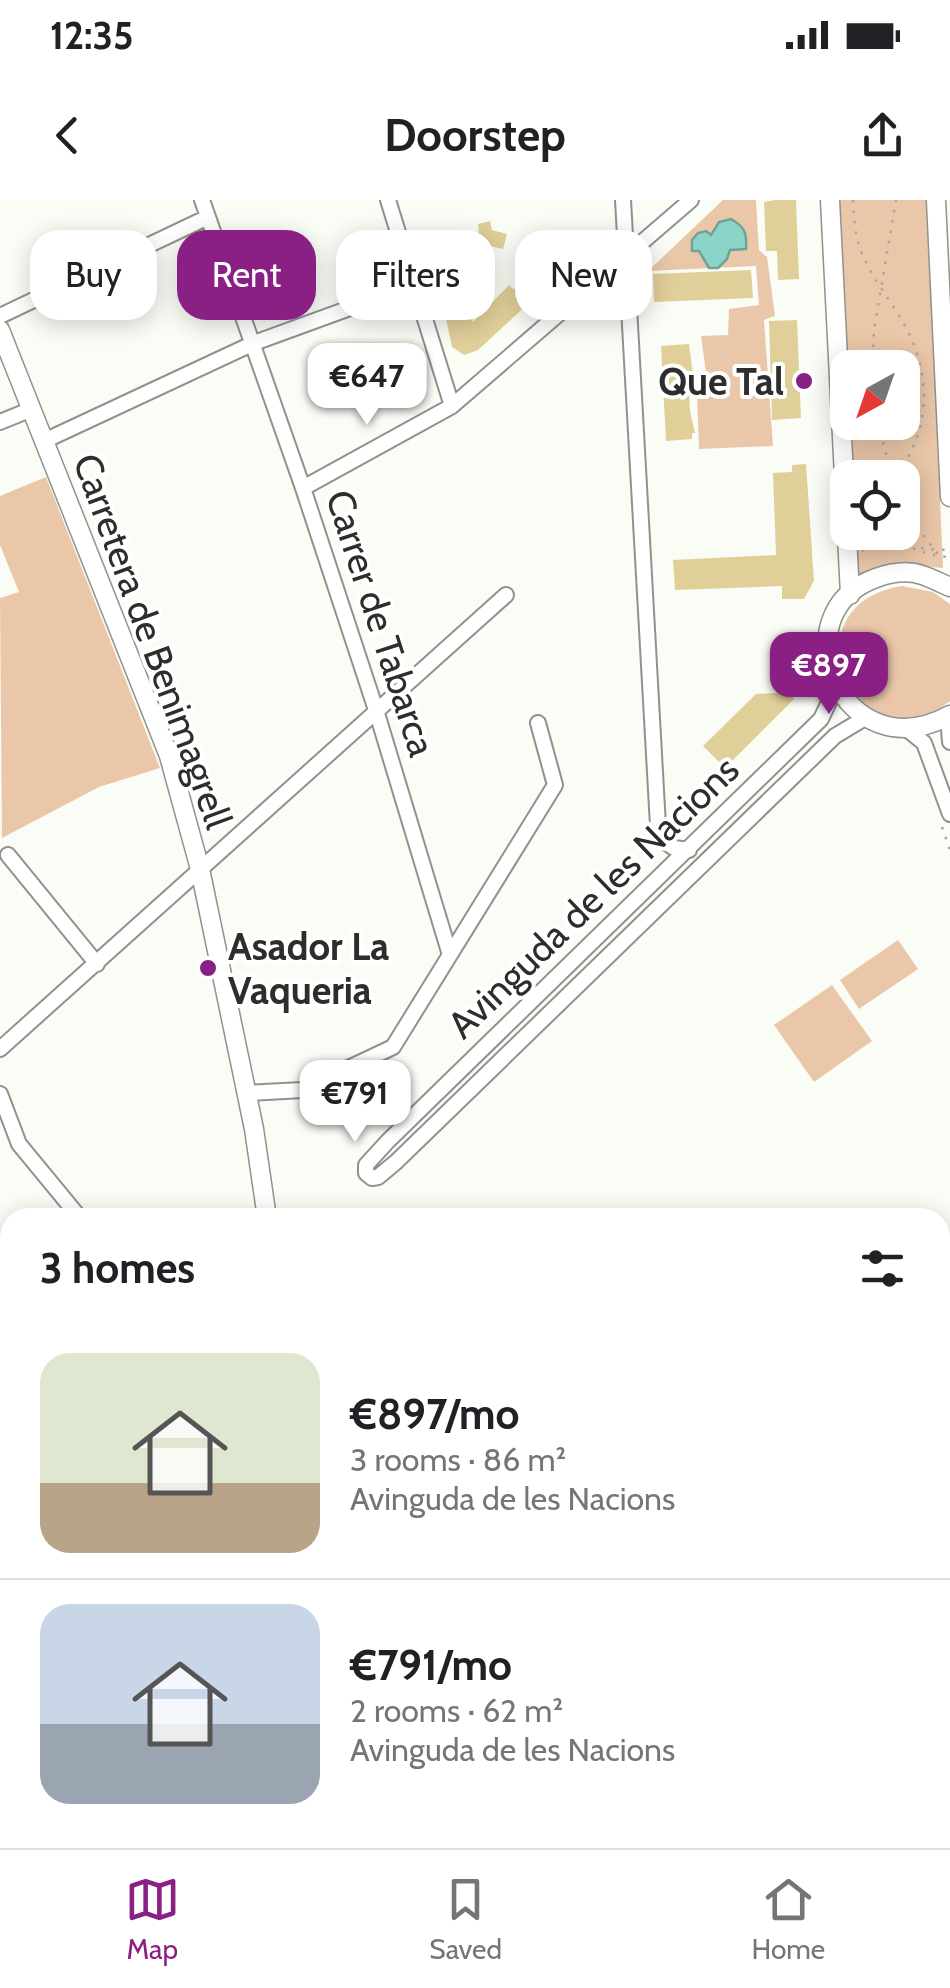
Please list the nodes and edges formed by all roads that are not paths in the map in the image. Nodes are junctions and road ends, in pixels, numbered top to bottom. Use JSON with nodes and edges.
{"nodes":[{"id":1,"x":202,"y":200,"type":"edge"},
{"id":2,"x":388,"y":200,"type":"edge"},
{"id":3,"x":623,"y":200,"type":"edge"},
{"id":4,"x":691,"y":200,"type":"edge"},
{"id":5,"x":830,"y":200,"type":"edge"},
{"id":6,"x":936,"y":200,"type":"edge"},
{"id":7,"x":208,"y":218,"type":"junction"},
{"id":8,"x":397,"y":230,"type":"edge"},
{"id":9,"x":625,"y":230,"type":"edge"},
{"id":10,"x":652,"y":234,"type":"edge"},
{"id":11,"x":336,"y":313,"type":"edge"},
{"id":12,"x":0,"y":316,"type":"edge"},
{"id":13,"x":425,"y":320,"type":"edge"},
{"id":14,"x":552,"y":320,"type":"edge"},
{"id":15,"x":630,"y":320,"type":"edge"},
{"id":16,"x":0,"y":330,"type":"edge"},
{"id":17,"x":254,"y":343,"type":"junction"},
{"id":18,"x":452,"y":406,"type":"junction"},
{"id":19,"x":32,"y":408,"type":"junction"},
{"id":20,"x":0,"y":422,"type":"edge"},
{"id":21,"x":44,"y":441,"type":"junction"},
{"id":22,"x":304,"y":488,"type":"junction"},
{"id":23,"x":950,"y":497,"type":"edge"},
{"id":24,"x":950,"y":587,"type":"edge"},
{"id":25,"x":506,"y":595,"type":"dead end"},
{"id":26,"x":850,"y":595,"type":"junction"},
{"id":27,"x":836,"y":687,"type":"junction"},
{"id":28,"x":376,"y":710,"type":"junction"},
{"id":29,"x":949,"y":716,"type":"edge"},
{"id":30,"x":865,"y":718,"type":"junction"},
{"id":31,"x":538,"y":723,"type":"dead end"},
{"id":32,"x":907,"y":729,"type":"junction"},
{"id":33,"x":950,"y":742,"type":"edge"},
{"id":34,"x":950,"y":814,"type":"edge"},
{"id":35,"x":688,"y":850,"type":"junction"},
{"id":36,"x":8,"y":855,"type":"dead end"},
{"id":37,"x":200,"y":869,"type":"junction"},
{"id":38,"x":450,"y":955,"type":"junction"},
{"id":39,"x":97,"y":964,"type":"junction"},
{"id":40,"x":0,"y":1050,"type":"edge"},
{"id":41,"x":0,"y":1094,"type":"edge"},
{"id":42,"x":247,"y":1094,"type":"junction"},
{"id":43,"x":72,"y":1208,"type":"edge"},
{"id":44,"x":265,"y":1208,"type":"edge"}],
"edges":[{"from":1,"to":7,"type":"street","name":"Carrer de Tabarca"},
{"from":2,"to":8,"type":"street"},
{"from":3,"to":9,"type":"street"},
{"from":4,"to":10,"type":"street"},
{"from":5,"to":26,"type":"street"},
{"from":6,"to":23,"type":"street"},
{"from":7,"to":12,"type":"street"},
{"from":7,"to":17,"type":"street","name":"Carrer de Tabarca"},
{"from":11,"to":17,"type":"street"},
{"from":13,"to":18,"type":"street"},
{"from":14,"to":18,"type":"street"},
{"from":15,"to":35,"type":"street"},
{"from":16,"to":19,"type":"street","name":"Carretera de Benimagrell"},
{"from":17,"to":21,"type":"street"},
{"from":17,"to":22,"type":"street","name":"Carrer de Tabarca"},
{"from":18,"to":22,"type":"street"},
{"from":19,"to":20,"type":"street"},
{"from":19,"to":21,"type":"street","name":"Carretera de Benimagrell"},
{"from":21,"to":37,"type":"street","name":"Carretera de Benimagrell"},
{"from":22,"to":28,"type":"street","name":"Carrer de Tabarca"},
{"from":24,"to":26,"type":"street"},
{"from":25,"to":28,"type":"street"},
{"from":26,"to":27,"type":"street"},
{"from":27,"to":30,"type":"street"},
{"from":27,"to":35,"type":"street","name":"Avinguda de les Nacions"},
{"from":28,"to":37,"type":"street"},
{"from":28,"to":38,"type":"street","name":"Carrer de Tabarca"},
{"from":29,"to":32,"type":"street"},
{"from":29,"to":33,"type":"street"},
{"from":30,"to":32,"type":"street"},
{"from":30,"to":35,"type":"street","name":"Avinguda de les Nacions"},
{"from":31,"to":38,"type":"street"},
{"from":32,"to":34,"type":"street"},
{"from":36,"to":39,"type":"street"},
{"from":37,"to":39,"type":"street"},
{"from":37,"to":42,"type":"street","name":"Carretera de Benimagrell"},
{"from":38,"to":42,"type":"street"},
{"from":39,"to":40,"type":"street"},
{"from":41,"to":43,"type":"street"},
{"from":42,"to":44,"type":"street","name":"Carretera de Benimagrell"}]}
